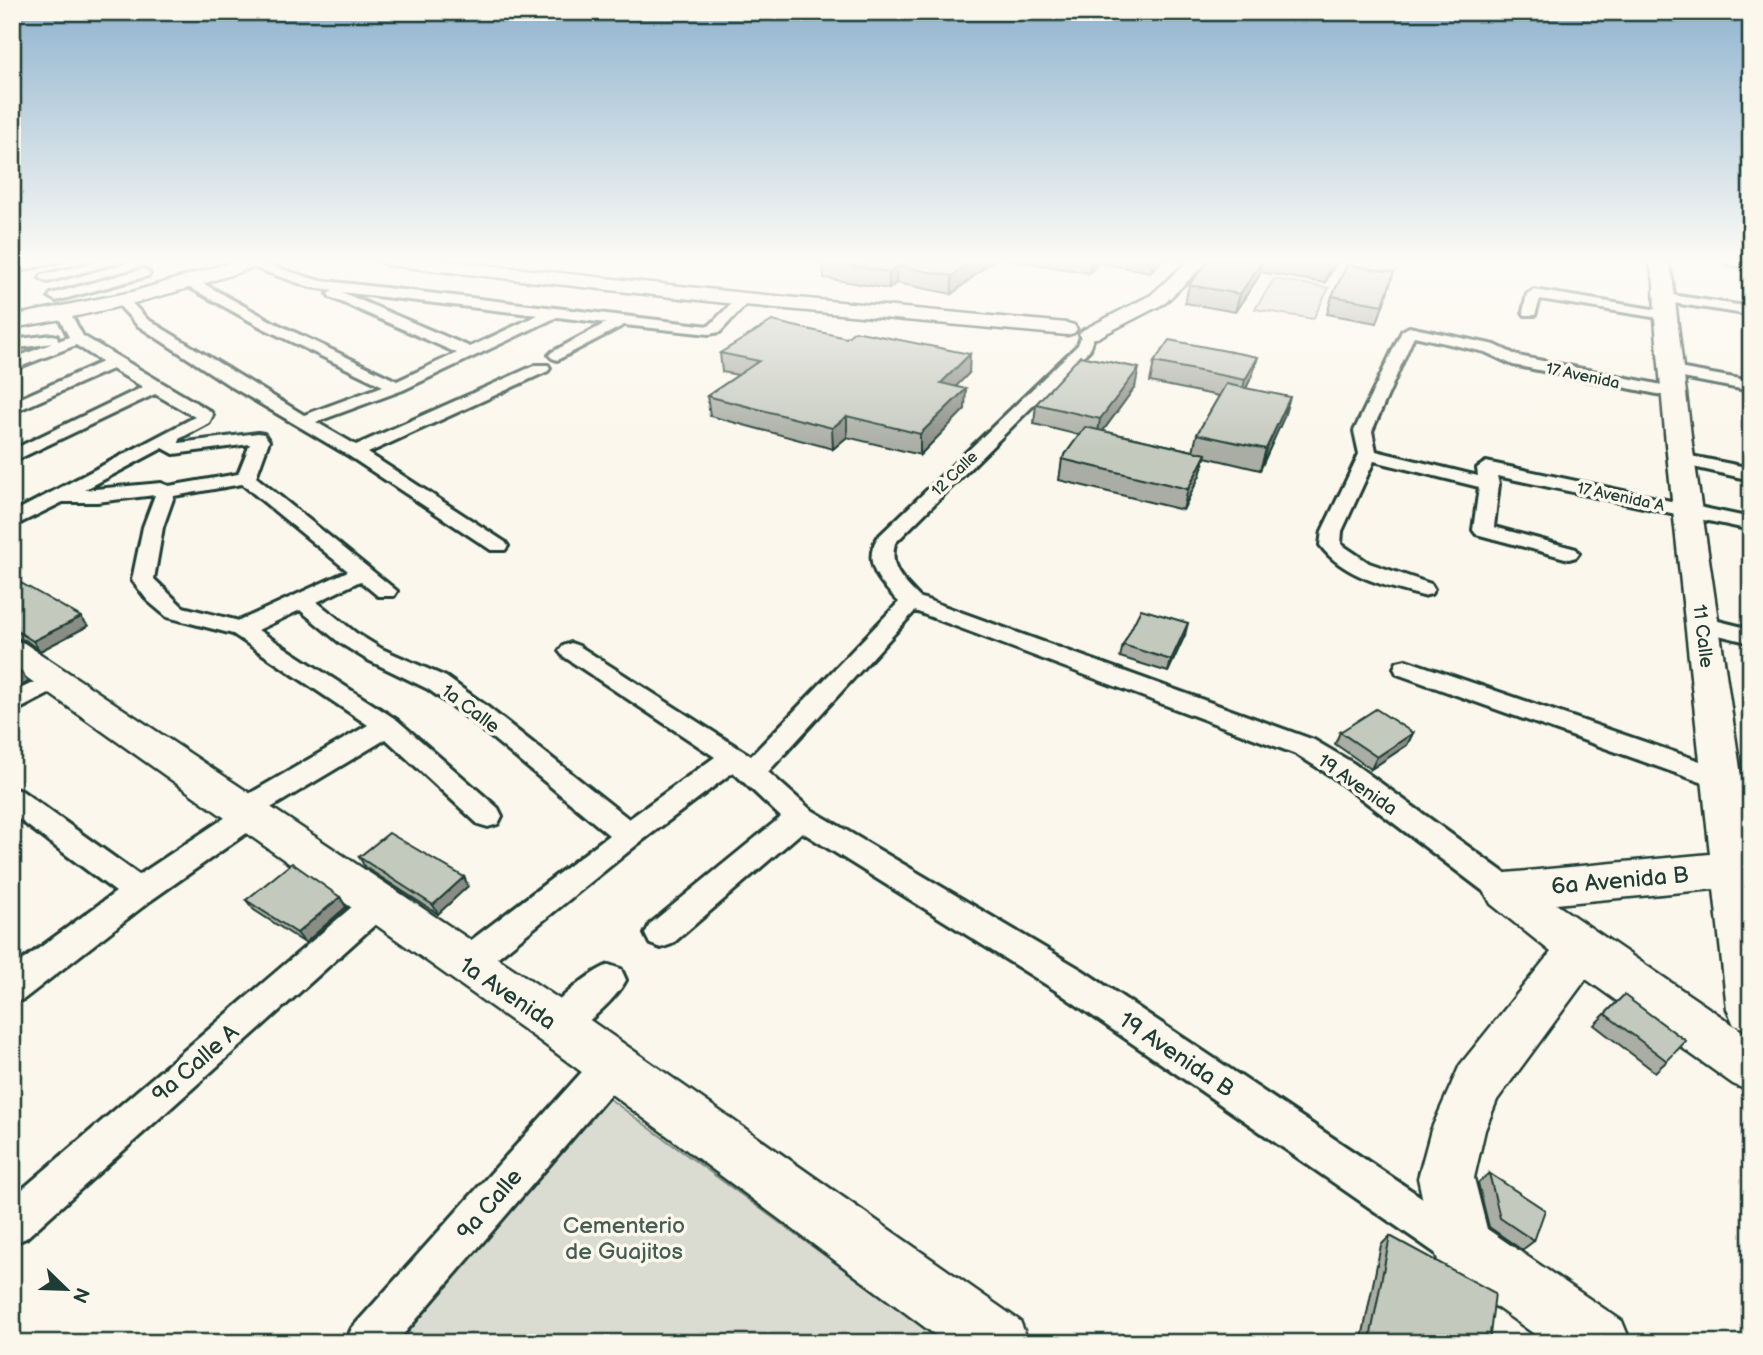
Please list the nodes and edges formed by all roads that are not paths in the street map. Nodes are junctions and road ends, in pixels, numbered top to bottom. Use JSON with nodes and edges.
{"nodes":[{"id":1,"x":69,"y":323,"type":"edge"},
{"id":2,"x":144,"y":323,"type":"edge"},
{"id":3,"x":265,"y":323,"type":"edge"},
{"id":4,"x":399,"y":323,"type":"edge"},
{"id":5,"x":532,"y":323,"type":"edge"},
{"id":6,"x":616,"y":323,"type":"edge"},
{"id":7,"x":654,"y":323,"type":"edge"},
{"id":8,"x":721,"y":323,"type":"edge"},
{"id":9,"x":1005,"y":323,"type":"edge"},
{"id":10,"x":1108,"y":323,"type":"edge"},
{"id":11,"x":1667,"y":323,"type":"edge"},
{"id":12,"x":1076,"y":336,"type":"junction"},
{"id":13,"x":75,"y":337,"type":"junction"},
{"id":14,"x":12,"y":345,"type":"edge"},
{"id":15,"x":471,"y":353,"type":"junction"},
{"id":16,"x":557,"y":355,"type":"dead end"},
{"id":17,"x":113,"y":363,"type":"junction"},
{"id":18,"x":12,"y":365,"type":"edge"},
{"id":19,"x":542,"y":368,"type":"dead end"},
{"id":20,"x":1675,"y":382,"type":"junction"},
{"id":21,"x":1751,"y":386,"type":"edge"},
{"id":22,"x":155,"y":387,"type":"junction"},
{"id":23,"x":397,"y":387,"type":"junction"},
{"id":24,"x":12,"y":408,"type":"edge"},
{"id":25,"x":302,"y":422,"type":"junction"},
{"id":26,"x":170,"y":437,"type":"junction"},
{"id":27,"x":355,"y":452,"type":"junction"},
{"id":28,"x":1368,"y":454,"type":"junction"},
{"id":29,"x":12,"y":457,"type":"edge"},
{"id":30,"x":1681,"y":459,"type":"junction"},
{"id":31,"x":1751,"y":474,"type":"edge"},
{"id":32,"x":1490,"y":476,"type":"junction"},
{"id":33,"x":246,"y":478,"type":"junction"},
{"id":34,"x":166,"y":492,"type":"junction"},
{"id":35,"x":60,"y":496,"type":"junction"},
{"id":36,"x":1687,"y":510,"type":"junction"},
{"id":37,"x":12,"y":521,"type":"edge"},
{"id":38,"x":1751,"y":524,"type":"edge"},
{"id":39,"x":498,"y":546,"type":"dead end"},
{"id":40,"x":1569,"y":552,"type":"dead end"},
{"id":41,"x":362,"y":572,"type":"junction"},
{"id":42,"x":1423,"y":589,"type":"dead end"},
{"id":43,"x":386,"y":590,"type":"dead end"},
{"id":44,"x":301,"y":600,"type":"junction"},
{"id":45,"x":911,"y":602,"type":"junction"},
{"id":46,"x":1702,"y":624,"type":"junction"},
{"id":47,"x":241,"y":628,"type":"junction"},
{"id":48,"x":1751,"y":636,"type":"edge"},
{"id":49,"x":571,"y":651,"type":"dead end"},
{"id":50,"x":1406,"y":668,"type":"dead end"},
{"id":51,"x":23,"y":673,"type":"edge"},
{"id":52,"x":388,"y":726,"type":"junction"},
{"id":53,"x":742,"y":765,"type":"junction"},
{"id":54,"x":1722,"y":779,"type":"junction"},
{"id":55,"x":12,"y":799,"type":"edge"},
{"id":56,"x":248,"y":812,"type":"junction"},
{"id":57,"x":488,"y":816,"type":"dead end"},
{"id":58,"x":800,"y":817,"type":"junction"},
{"id":59,"x":629,"y":835,"type":"junction"},
{"id":60,"x":1506,"y":891,"type":"junction"},
{"id":61,"x":139,"y":892,"type":"junction"},
{"id":62,"x":1741,"y":892,"type":"edge"},
{"id":63,"x":378,"y":903,"type":"junction"},
{"id":64,"x":661,"y":934,"type":"dead end"},
{"id":65,"x":1581,"y":949,"type":"junction"},
{"id":66,"x":465,"y":964,"type":"junction"},
{"id":67,"x":610,"y":980,"type":"dead end"},
{"id":68,"x":12,"y":988,"type":"edge"},
{"id":69,"x":1751,"y":1009,"type":"edge"},
{"id":70,"x":557,"y":1026,"type":"junction"},
{"id":71,"x":611,"y":1066,"type":"junction"},
{"id":72,"x":1751,"y":1067,"type":"edge"},
{"id":73,"x":12,"y":1224,"type":"edge"},
{"id":74,"x":1462,"y":1247,"type":"junction"},
{"id":75,"x":367,"y":1343,"type":"edge"},
{"id":76,"x":998,"y":1343,"type":"edge"},
{"id":77,"x":1600,"y":1343,"type":"edge"}],
"edges":[{"from":1,"to":13,"type":"street"},
{"from":2,"to":25,"type":"street"},
{"from":3,"to":23,"type":"street"},
{"from":4,"to":15,"type":"street"},
{"from":5,"to":15,"type":"street"},
{"from":6,"to":16,"type":"street"},
{"from":7,"to":8,"type":"street"},
{"from":9,"to":12,"type":"street"},
{"from":10,"to":12,"type":"street","name":"12 Calle"},
{"from":11,"to":20,"type":"street","name":"11 Calle"},
{"from":12,"to":45,"type":"street","name":"12 Calle"},
{"from":13,"to":14,"type":"street"},
{"from":13,"to":17,"type":"street"},
{"from":13,"to":18,"type":"street"},
{"from":15,"to":23,"type":"street"},
{"from":17,"to":22,"type":"street"},
{"from":17,"to":24,"type":"street"},
{"from":19,"to":27,"type":"street"},
{"from":20,"to":21,"type":"street","name":"17 Avenida"},
{"from":20,"to":28,"type":"street","name":"17 Avenida"},
{"from":20,"to":30,"type":"street","name":"11 Calle"},
{"from":22,"to":26,"type":"street"},
{"from":22,"to":29,"type":"street"},
{"from":23,"to":25,"type":"street"},
{"from":25,"to":27,"type":"street"},
{"from":26,"to":33,"type":"street"},
{"from":26,"to":35,"type":"street"},
{"from":27,"to":39,"type":"street"},
{"from":28,"to":32,"type":"street","name":"17 Avenida A"},
{"from":28,"to":42,"type":"street"},
{"from":30,"to":31,"type":"street"},
{"from":30,"to":36,"type":"street","name":"11 Calle"},
{"from":32,"to":36,"type":"street","name":"17 Avenida A"},
{"from":32,"to":40,"type":"street"},
{"from":33,"to":34,"type":"street"},
{"from":33,"to":41,"type":"street"},
{"from":34,"to":35,"type":"street"},
{"from":34,"to":47,"type":"street"},
{"from":35,"to":37,"type":"street"},
{"from":36,"to":38,"type":"street","name":"17 Avenida A"},
{"from":36,"to":46,"type":"street","name":"11 Calle"},
{"from":41,"to":43,"type":"street"},
{"from":41,"to":44,"type":"street"},
{"from":44,"to":47,"type":"street"},
{"from":44,"to":59,"type":"street","name":"1a Calle"},
{"from":45,"to":53,"type":"street"},
{"from":45,"to":60,"type":"street","name":"19 Avenida"},
{"from":46,"to":48,"type":"street"},
{"from":46,"to":54,"type":"street","name":"11 Calle"},
{"from":47,"to":52,"type":"street"},
{"from":49,"to":53,"type":"street","name":"19 Avenida B"},
{"from":50,"to":54,"type":"street"},
{"from":51,"to":56,"type":"street","name":"1a Avenida"},
{"from":52,"to":56,"type":"street"},
{"from":52,"to":57,"type":"street"},
{"from":53,"to":58,"type":"street","name":"19 Avenida B"},
{"from":53,"to":59,"type":"street"},
{"from":54,"to":62,"type":"street","name":"11 Calle"},
{"from":55,"to":61,"type":"street"},
{"from":56,"to":61,"type":"street"},
{"from":56,"to":63,"type":"street","name":"1a Avenida"},
{"from":58,"to":64,"type":"street"},
{"from":58,"to":74,"type":"street","name":"19 Avenida B"},
{"from":59,"to":66,"type":"street"},
{"from":60,"to":62,"type":"street","name":"6a Avenida B"},
{"from":60,"to":65,"type":"street","name":"19 Avenida"},
{"from":61,"to":68,"type":"street"},
{"from":62,"to":69,"type":"street","name":"11 Calle"},
{"from":63,"to":66,"type":"street","name":"1a Avenida"},
{"from":63,"to":73,"type":"street","name":"9a Calle A"},
{"from":65,"to":72,"type":"street","name":"19 Avenida"},
{"from":65,"to":74,"type":"street"},
{"from":66,"to":70,"type":"street","name":"1a Avenida"},
{"from":67,"to":70,"type":"street"},
{"from":70,"to":71,"type":"street","name":"1a Avenida"},
{"from":71,"to":75,"type":"street","name":"9a Calle"},
{"from":71,"to":76,"type":"street","name":"1a Avenida"},
{"from":74,"to":77,"type":"street","name":"19 Avenida B"}]}
